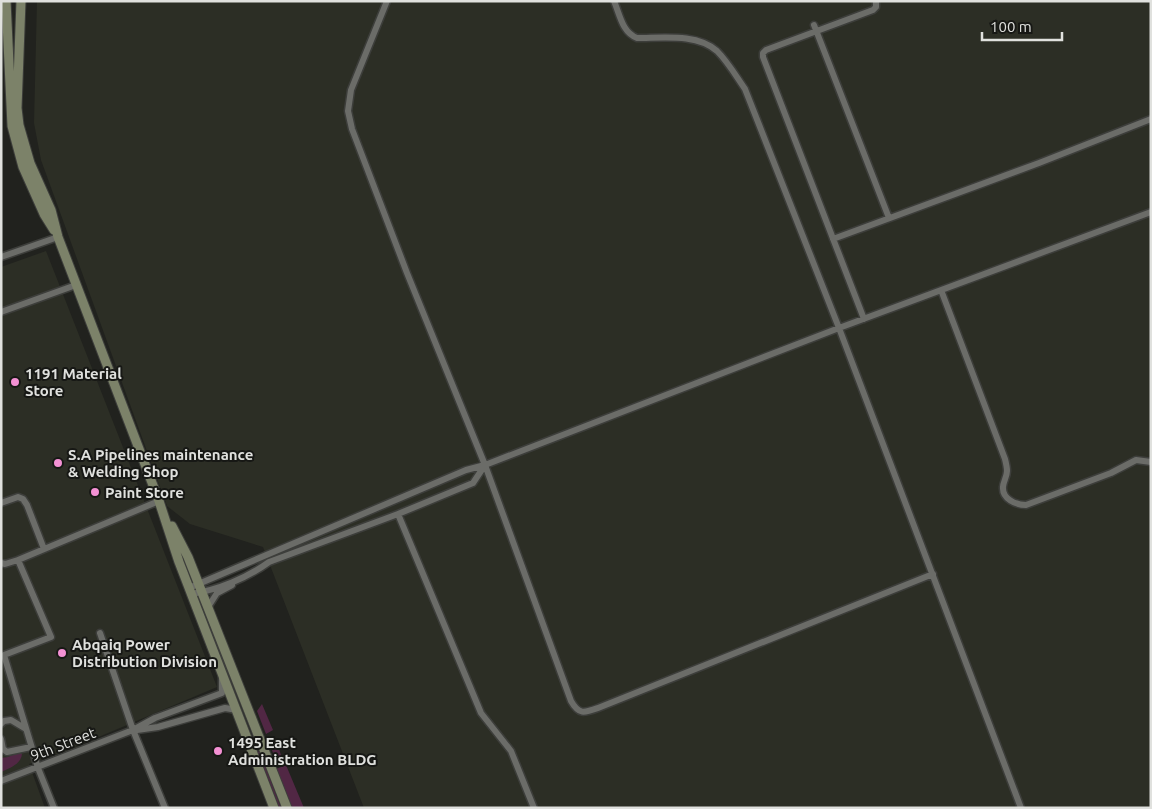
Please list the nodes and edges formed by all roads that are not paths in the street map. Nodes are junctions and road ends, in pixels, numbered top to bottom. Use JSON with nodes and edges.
{"nodes":[{"id":1,"x":6,"y":1,"type":"edge"},
{"id":2,"x":22,"y":1,"type":"edge"},
{"id":3,"x":387,"y":1,"type":"edge"},
{"id":4,"x":614,"y":1,"type":"edge"},
{"id":5,"x":876,"y":1,"type":"edge"},
{"id":6,"x":816,"y":28,"type":"junction"},
{"id":7,"x":1151,"y":119,"type":"edge"},
{"id":8,"x":1151,"y":212,"type":"edge"},
{"id":9,"x":890,"y":218,"type":"junction"},
{"id":10,"x":58,"y":237,"type":"junction"},
{"id":11,"x":833,"y":239,"type":"junction"},
{"id":12,"x":1,"y":257,"type":"edge"},
{"id":13,"x":76,"y":285,"type":"junction"},
{"id":14,"x":941,"y":290,"type":"junction"},
{"id":15,"x":1,"y":312,"type":"edge"},
{"id":16,"x":864,"y":319,"type":"junction"},
{"id":17,"x":838,"y":328,"type":"junction"},
{"id":18,"x":1151,"y":462,"type":"edge"},
{"id":19,"x":485,"y":465,"type":"junction"},
{"id":20,"x":159,"y":501,"type":"junction"},
{"id":21,"x":1,"y":503,"type":"edge"},
{"id":22,"x":398,"y":514,"type":"junction"},
{"id":23,"x":44,"y":549,"type":"junction"},
{"id":24,"x":18,"y":560,"type":"junction"},
{"id":25,"x":1,"y":563,"type":"edge"},
{"id":26,"x":256,"y":572,"type":"junction"},
{"id":27,"x":933,"y":574,"type":"junction"},
{"id":28,"x":200,"y":588,"type":"junction"},
{"id":29,"x":190,"y":591,"type":"junction"},
{"id":30,"x":208,"y":607,"type":"junction"},
{"id":31,"x":100,"y":633,"type":"dead end"},
{"id":32,"x":222,"y":672,"type":"junction"},
{"id":33,"x":237,"y":710,"type":"junction"},
{"id":34,"x":1,"y":724,"type":"edge"},
{"id":35,"x":26,"y":729,"type":"junction"},
{"id":36,"x":133,"y":730,"type":"junction"},
{"id":37,"x":1,"y":739,"type":"edge"},
{"id":38,"x":31,"y":747,"type":"junction"},
{"id":39,"x":38,"y":768,"type":"junction"},
{"id":40,"x":1,"y":781,"type":"edge"},
{"id":41,"x":54,"y":808,"type":"edge"},
{"id":42,"x":165,"y":808,"type":"edge"},
{"id":43,"x":274,"y":808,"type":"edge"},
{"id":44,"x":287,"y":808,"type":"edge"},
{"id":45,"x":534,"y":808,"type":"edge"},
{"id":46,"x":1021,"y":808,"type":"edge"}],
"edges":[{"from":1,"to":10,"type":"street"},
{"from":2,"to":10,"type":"street"},
{"from":3,"to":19,"type":"street"},
{"from":4,"to":17,"type":"street"},
{"from":5,"to":6,"type":"street"},
{"from":6,"to":9,"type":"street"},
{"from":6,"to":11,"type":"street"},
{"from":7,"to":9,"type":"street"},
{"from":8,"to":14,"type":"street"},
{"from":9,"to":11,"type":"street"},
{"from":10,"to":12,"type":"street"},
{"from":10,"to":13,"type":"street"},
{"from":11,"to":16,"type":"street"},
{"from":13,"to":15,"type":"street"},
{"from":13,"to":20,"type":"street"},
{"from":14,"to":16,"type":"street"},
{"from":14,"to":18,"type":"street"},
{"from":16,"to":17,"type":"street"},
{"from":17,"to":19,"type":"street"},
{"from":17,"to":27,"type":"street"},
{"from":19,"to":22,"type":"street"},
{"from":19,"to":27,"type":"street"},
{"from":19,"to":28,"type":"street"},
{"from":20,"to":23,"type":"street"},
{"from":20,"to":28,"type":"street"},
{"from":20,"to":29,"type":"street"},
{"from":21,"to":23,"type":"street"},
{"from":22,"to":26,"type":"street"},
{"from":22,"to":45,"type":"street"},
{"from":23,"to":24,"type":"street"},
{"from":24,"to":25,"type":"street"},
{"from":24,"to":35,"type":"street"},
{"from":26,"to":28,"type":"street"},
{"from":26,"to":30,"type":"street"},
{"from":27,"to":46,"type":"street"},
{"from":28,"to":29,"type":"street"},
{"from":28,"to":30,"type":"street"},
{"from":29,"to":32,"type":"street"},
{"from":30,"to":44,"type":"street"},
{"from":31,"to":36,"type":"street"},
{"from":32,"to":33,"type":"street"},
{"from":32,"to":36,"type":"street"},
{"from":33,"to":36,"type":"street"},
{"from":33,"to":43,"type":"street"},
{"from":34,"to":35,"type":"street"},
{"from":35,"to":38,"type":"street"},
{"from":36,"to":39,"type":"street","name":"9th Street"},
{"from":36,"to":42,"type":"street"},
{"from":37,"to":38,"type":"street"},
{"from":38,"to":39,"type":"street"},
{"from":39,"to":40,"type":"street","name":"9th Street"},
{"from":39,"to":41,"type":"street"}]}
